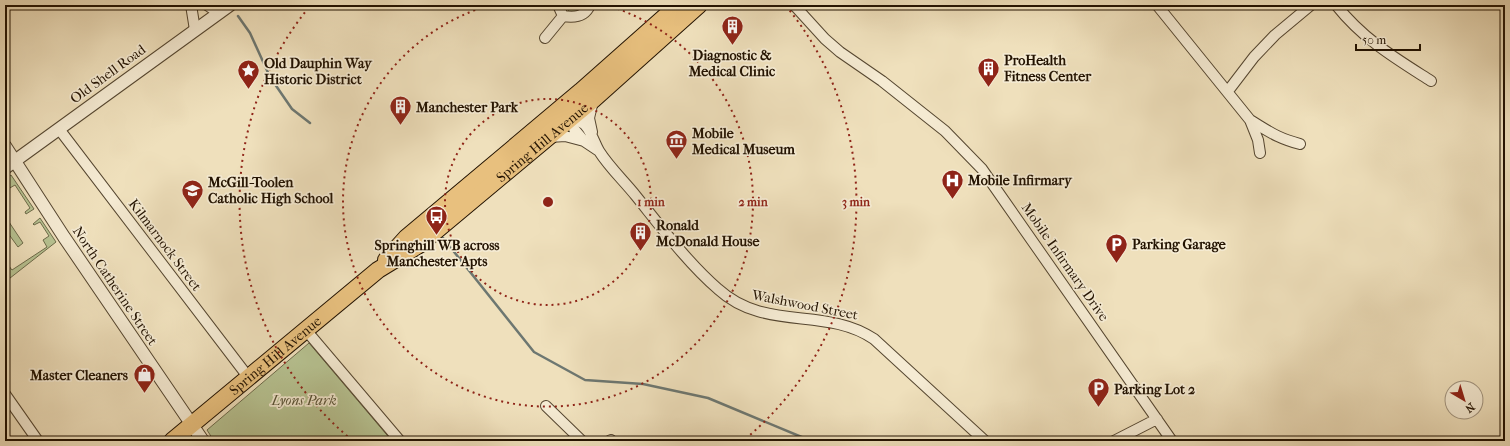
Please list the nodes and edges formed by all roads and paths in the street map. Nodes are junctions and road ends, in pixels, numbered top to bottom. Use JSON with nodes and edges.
{"nodes":[{"id":1,"x":191,"y":5,"type":"edge"},
{"id":2,"x":207,"y":5,"type":"edge"},
{"id":3,"x":230,"y":5,"type":"edge"},
{"id":4,"x":558,"y":5,"type":"edge"},
{"id":5,"x":590,"y":5,"type":"edge"},
{"id":6,"x":678,"y":5,"type":"edge"},
{"id":7,"x":699,"y":5,"type":"edge"},
{"id":8,"x":794,"y":5,"type":"edge"},
{"id":9,"x":1157,"y":5,"type":"edge"},
{"id":10,"x":1311,"y":5,"type":"edge"},
{"id":11,"x":1336,"y":5,"type":"edge"},
{"id":12,"x":219,"y":13,"type":"junction"},
{"id":13,"x":563,"y":16,"type":"junction"},
{"id":14,"x":195,"y":30,"type":"junction"},
{"id":15,"x":545,"y":38,"type":"dead end"},
{"id":16,"x":1431,"y":82,"type":"dead end"},
{"id":17,"x":1228,"y":91,"type":"junction"},
{"id":18,"x":594,"y":99,"type":"junction"},
{"id":19,"x":567,"y":113,"type":"junction"},
{"id":20,"x":1250,"y":120,"type":"junction"},
{"id":21,"x":59,"y":129,"type":"junction"},
{"id":22,"x":592,"y":134,"type":"junction"},
{"id":23,"x":550,"y":137,"type":"junction"},
{"id":24,"x":584,"y":141,"type":"junction"},
{"id":25,"x":1300,"y":144,"type":"dead end"},
{"id":26,"x":5,"y":146,"type":"edge"},
{"id":27,"x":599,"y":151,"type":"junction"},
{"id":28,"x":1260,"y":153,"type":"dead end"},
{"id":29,"x":10,"y":165,"type":"edge"},
{"id":30,"x":378,"y":270,"type":"junction"},
{"id":31,"x":305,"y":330,"type":"junction"},
{"id":32,"x":249,"y":378,"type":"junction"},
{"id":33,"x":5,"y":394,"type":"edge"},
{"id":34,"x":546,"y":406,"type":"dead end"},
{"id":35,"x":1158,"y":419,"type":"junction"},
{"id":36,"x":192,"y":425,"type":"junction"},
{"id":37,"x":38,"y":441,"type":"edge"},
{"id":38,"x":172,"y":441,"type":"edge"},
{"id":39,"x":203,"y":441,"type":"edge"},
{"id":40,"x":400,"y":441,"type":"edge"},
{"id":41,"x":582,"y":441,"type":"edge"},
{"id":42,"x":985,"y":441,"type":"edge"},
{"id":43,"x":1114,"y":441,"type":"edge"},
{"id":44,"x":1172,"y":441,"type":"edge"}],
"edges":[{"from":1,"to":14,"type":"street"},
{"from":2,"to":12,"type":"street"},
{"from":3,"to":12,"type":"street","name":"Old Shell Road"},
{"from":4,"to":13,"type":"street"},
{"from":5,"to":13,"type":"street"},
{"from":6,"to":19,"type":"main road","name":"Spring Hill Avenue"},
{"from":7,"to":18,"type":"main road","name":"Spring Hill Avenue"},
{"from":8,"to":35,"type":"street","name":"Mobile Infirmary Drive"},
{"from":9,"to":17,"type":"street"},
{"from":10,"to":17,"type":"street"},
{"from":11,"to":16,"type":"street"},
{"from":12,"to":14,"type":"street","name":"Old Shell Road"},
{"from":13,"to":15,"type":"street"},
{"from":14,"to":21,"type":"street","name":"Old Shell Road"},
{"from":17,"to":20,"type":"street"},
{"from":18,"to":19,"type":"main road","name":"Spring Hill Avenue"},
{"from":18,"to":22,"type":"street","name":"Walshwood Street"},
{"from":19,"to":22,"type":"street","name":"Walshwood Street"},
{"from":19,"to":23,"type":"main road","name":"Spring Hill Avenue"},
{"from":19,"to":24,"type":"street","name":"Walshwood Street"},
{"from":19,"to":30,"type":"main road","name":"Spring Hill Avenue"},
{"from":20,"to":25,"type":"street"},
{"from":20,"to":28,"type":"street"},
{"from":21,"to":29,"type":"street","name":"Old Shell Road"},
{"from":21,"to":32,"type":"street","name":"Kilmarnock Street"},
{"from":22,"to":27,"type":"street","name":"Walshwood Street"},
{"from":23,"to":24,"type":"street","name":"Walshwood Street"},
{"from":23,"to":30,"type":"main road","name":"Spring Hill Avenue"},
{"from":24,"to":27,"type":"street","name":"Walshwood Street"},
{"from":26,"to":29,"type":"street","name":"North Catherine Street"},
{"from":27,"to":42,"type":"street","name":"Walshwood Street"},
{"from":29,"to":36,"type":"street","name":"North Catherine Street"},
{"from":30,"to":31,"type":"main road","name":"Spring Hill Avenue"},
{"from":31,"to":32,"type":"main road","name":"Spring Hill Avenue"},
{"from":31,"to":40,"type":"street"},
{"from":32,"to":36,"type":"main road","name":"Spring Hill Avenue"},
{"from":33,"to":37,"type":"street"},
{"from":34,"to":41,"type":"street"},
{"from":35,"to":43,"type":"street"},
{"from":35,"to":44,"type":"street","name":"Mobile Infirmary Drive"},
{"from":36,"to":38,"type":"main road","name":"Spring Hill Avenue"},
{"from":36,"to":39,"type":"street","name":"North Catherine Street"}]}
